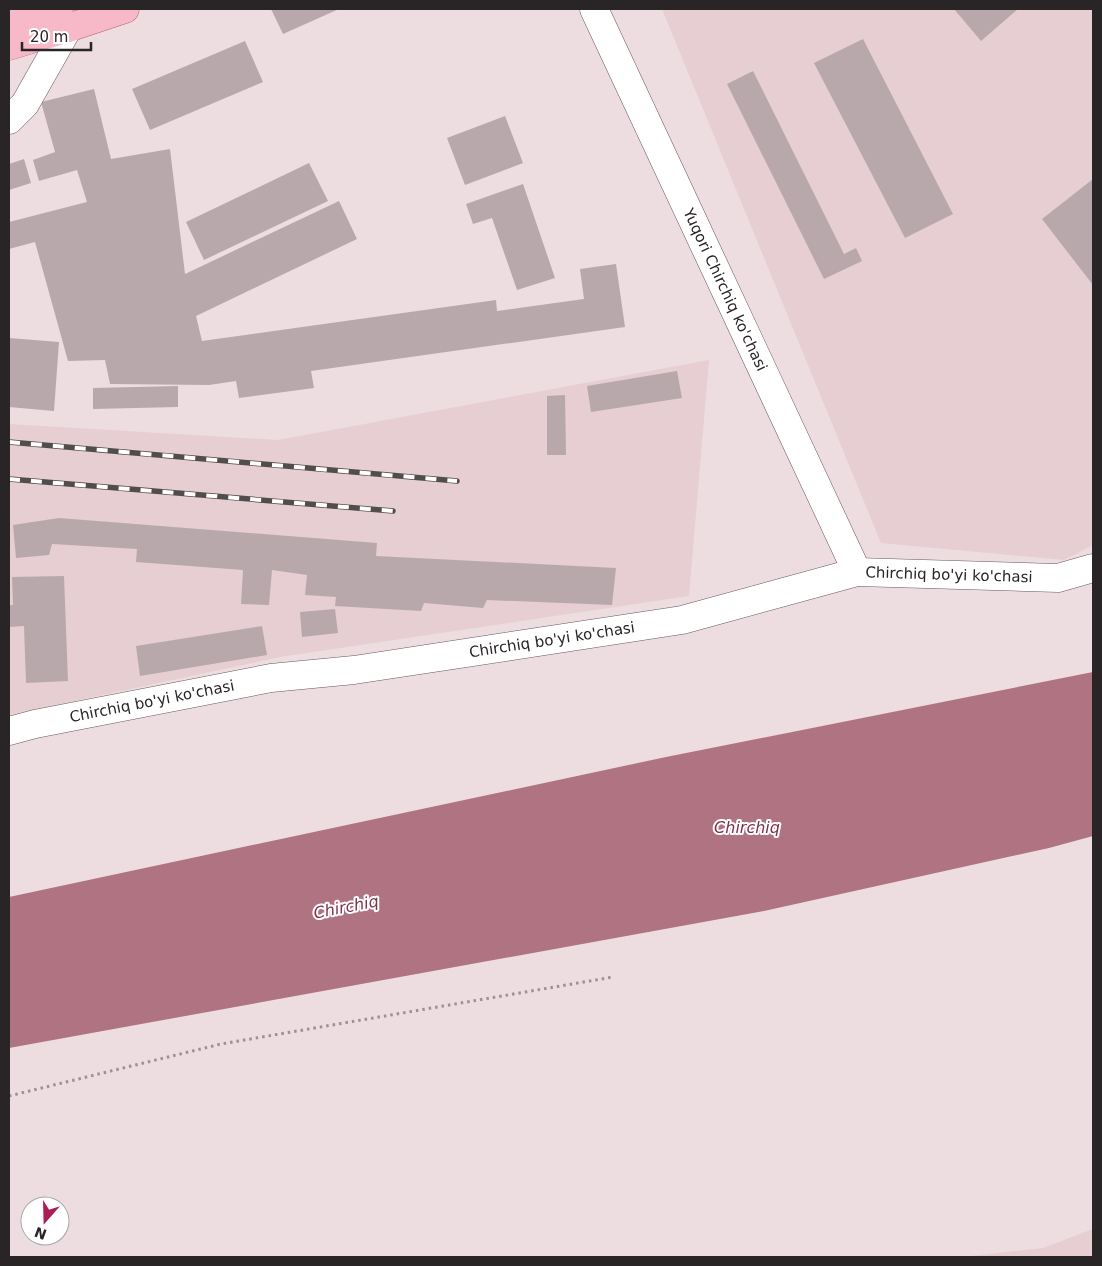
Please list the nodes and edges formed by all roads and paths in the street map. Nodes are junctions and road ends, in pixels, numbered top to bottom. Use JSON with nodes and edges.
{"nodes":[{"id":1,"x":125,"y":9,"type":"edge"},
{"id":2,"x":594,"y":9,"type":"edge"},
{"id":3,"x":63,"y":15,"type":"edge"},
{"id":4,"x":9,"y":24,"type":"edge"},
{"id":5,"x":9,"y":46,"type":"edge"},
{"id":6,"x":9,"y":120,"type":"edge"},
{"id":7,"x":1093,"y":568,"type":"edge"},
{"id":8,"x":857,"y":572,"type":"junction"},
{"id":9,"x":9,"y":731,"type":"edge"},
{"id":10,"x":613,"y":977,"type":"dead end"},
{"id":11,"x":9,"y":1096,"type":"edge"}],
"edges":[{"from":1,"to":3,"type":"main road"},
{"from":2,"to":8,"type":"street","name":"Yuqori Chirchiq ko'chasi"},
{"from":3,"to":4,"type":"main road"},
{"from":3,"to":5,"type":"main road"},
{"from":3,"to":6,"type":"street"},
{"from":7,"to":8,"type":"street","name":"Chirchiq bo'yi ko'chasi"},
{"from":8,"to":9,"type":"street","name":"Chirchiq bo'yi ko'chasi"},
{"from":10,"to":11,"type":"path"}]}
